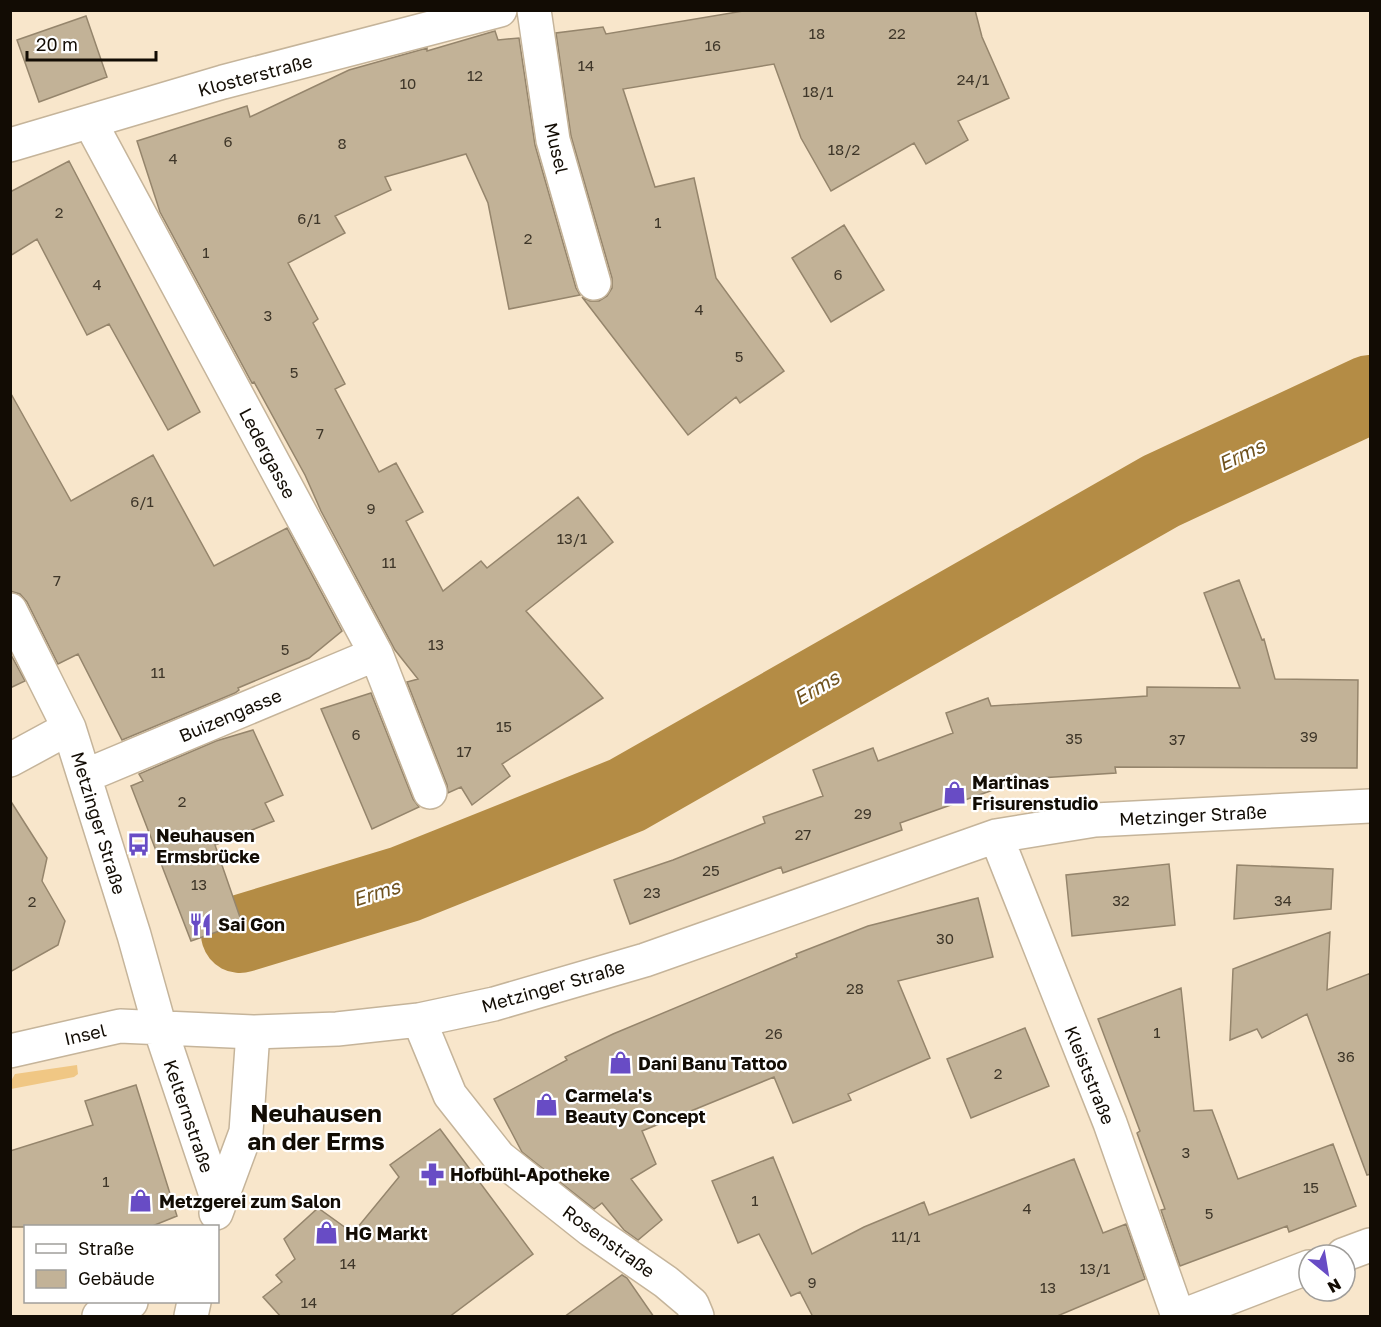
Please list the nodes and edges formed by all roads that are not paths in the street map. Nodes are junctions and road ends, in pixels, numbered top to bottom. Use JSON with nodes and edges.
{"nodes":[{"id":1,"x":500,"y":10,"type":"edge"},
{"id":2,"x":534,"y":10,"type":"edge"},
{"id":3,"x":90,"y":122,"type":"junction"},
{"id":4,"x":10,"y":145,"type":"edge"},
{"id":5,"x":594,"y":283,"type":"dead end"},
{"id":6,"x":10,"y":610,"type":"edge"},
{"id":7,"x":376,"y":654,"type":"junction"},
{"id":8,"x":69,"y":728,"type":"junction"},
{"id":9,"x":10,"y":760,"type":"edge"},
{"id":10,"x":85,"y":776,"type":"junction"},
{"id":11,"x":430,"y":792,"type":"dead end"},
{"id":12,"x":1371,"y":806,"type":"edge"},
{"id":13,"x":996,"y":836,"type":"junction"},
{"id":14,"x":419,"y":1020,"type":"junction"},
{"id":15,"x":160,"y":1028,"type":"junction"},
{"id":16,"x":252,"y":1032,"type":"junction"},
{"id":17,"x":10,"y":1051,"type":"edge"},
{"id":18,"x":216,"y":1216,"type":"edge"},
{"id":19,"x":1297,"y":1272,"type":"edge"},
{"id":20,"x":129,"y":1303,"type":"edge"},
{"id":21,"x":99,"y":1317,"type":"edge"},
{"id":22,"x":697,"y":1317,"type":"edge"},
{"id":23,"x":1180,"y":1317,"type":"edge"}],
"edges":[{"from":1,"to":3,"type":"street","name":"Klosterstraße"},
{"from":2,"to":5,"type":"street","name":"Musel"},
{"from":3,"to":4,"type":"street","name":"Klosterstraße"},
{"from":3,"to":7,"type":"street","name":"Ledergasse"},
{"from":6,"to":8,"type":"street","name":"Metzinger Straße"},
{"from":7,"to":10,"type":"street","name":"Buizengasse"},
{"from":7,"to":11,"type":"street","name":"Ledergasse"},
{"from":8,"to":9,"type":"street"},
{"from":8,"to":10,"type":"street","name":"Metzinger Straße"},
{"from":10,"to":15,"type":"street","name":"Metzinger Straße"},
{"from":12,"to":13,"type":"street","name":"Metzinger Straße"},
{"from":13,"to":14,"type":"street","name":"Metzinger Straße"},
{"from":13,"to":23,"type":"street","name":"Kleiststraße"},
{"from":14,"to":16,"type":"street","name":"Metzinger Straße"},
{"from":14,"to":22,"type":"street","name":"Rosenstraße"},
{"from":15,"to":16,"type":"street","name":"Metzinger Straße"},
{"from":15,"to":17,"type":"street","name":"Insel"},
{"from":15,"to":18,"type":"street","name":"Kelternstraße"},
{"from":16,"to":18,"type":"street","name":"Kelternstraße"},
{"from":19,"to":23,"type":"street"},
{"from":20,"to":21,"type":"street"}]}
